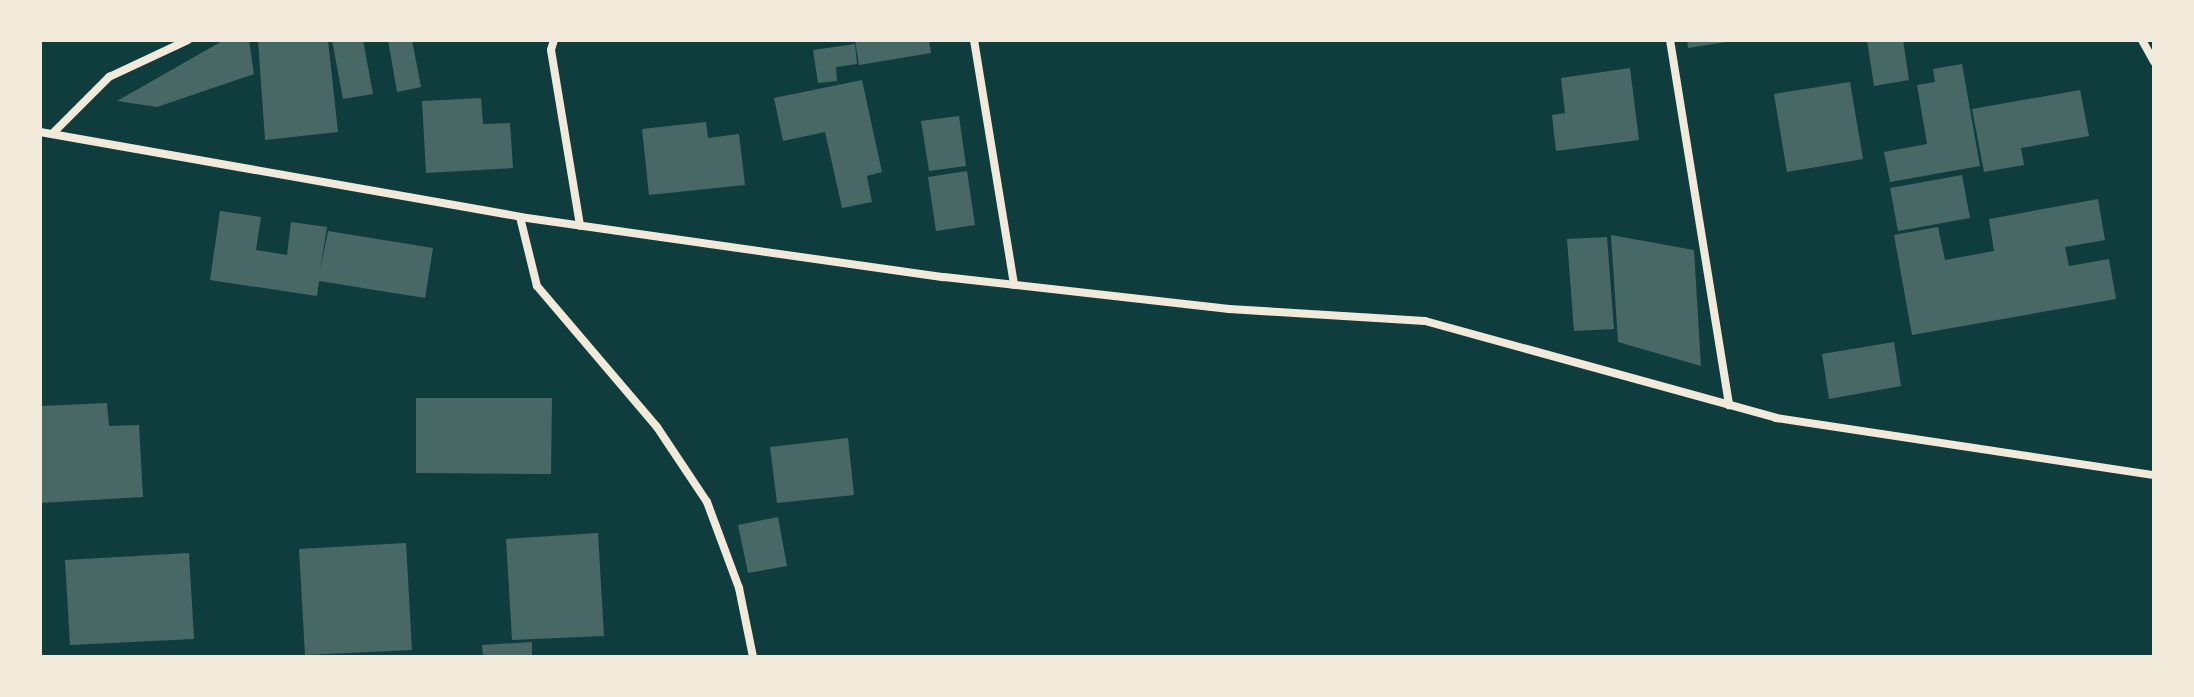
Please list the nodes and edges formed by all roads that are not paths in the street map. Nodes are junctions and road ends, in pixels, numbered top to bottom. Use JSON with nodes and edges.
{"nodes":[{"id":1,"x":188,"y":40,"type":"edge"},
{"id":2,"x":554,"y":40,"type":"edge"},
{"id":3,"x":974,"y":40,"type":"edge"},
{"id":4,"x":1670,"y":40,"type":"edge"},
{"id":5,"x":2142,"y":40,"type":"edge"},
{"id":6,"x":2154,"y":62,"type":"edge"},
{"id":7,"x":40,"y":132,"type":"edge"},
{"id":8,"x":52,"y":134,"type":"junction"},
{"id":9,"x":520,"y":217,"type":"junction"},
{"id":10,"x":580,"y":226,"type":"junction"},
{"id":11,"x":1014,"y":285,"type":"junction"},
{"id":12,"x":1729,"y":405,"type":"junction"},
{"id":13,"x":2154,"y":475,"type":"edge"},
{"id":14,"x":753,"y":657,"type":"edge"}],
"edges":[{"from":1,"to":8,"type":"street"},
{"from":2,"to":10,"type":"street"},
{"from":3,"to":11,"type":"street"},
{"from":4,"to":12,"type":"street"},
{"from":5,"to":6,"type":"street"},
{"from":7,"to":8,"type":"street"},
{"from":8,"to":9,"type":"street"},
{"from":9,"to":10,"type":"street"},
{"from":9,"to":14,"type":"street"},
{"from":10,"to":11,"type":"street"},
{"from":11,"to":12,"type":"street"},
{"from":12,"to":13,"type":"street"}]}
